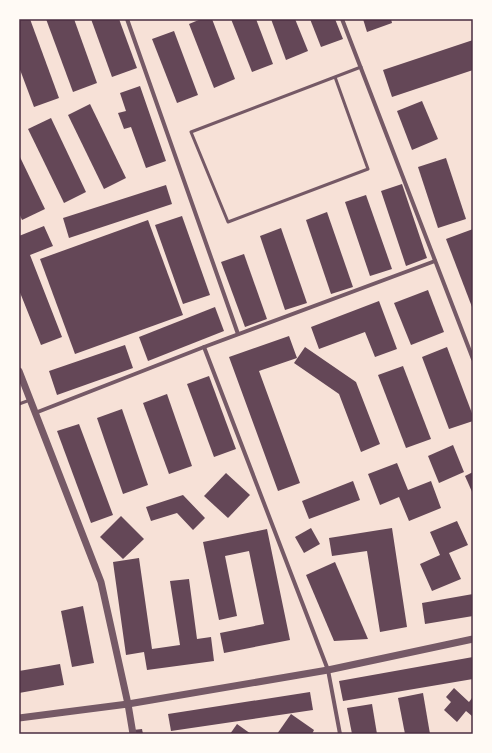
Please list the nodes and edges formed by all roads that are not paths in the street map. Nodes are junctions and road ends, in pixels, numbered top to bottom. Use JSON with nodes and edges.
{"nodes":[{"id":1,"x":127,"y":19,"type":"edge"},
{"id":2,"x":342,"y":19,"type":"edge"},
{"id":3,"x":361,"y":67,"type":"junction"},
{"id":4,"x":335,"y":77,"type":"junction"},
{"id":5,"x":435,"y":261,"type":"junction"},
{"id":6,"x":238,"y":334,"type":"junction"},
{"id":7,"x":204,"y":347,"type":"junction"},
{"id":8,"x":473,"y":359,"type":"edge"},
{"id":9,"x":19,"y":371,"type":"edge"},
{"id":10,"x":30,"y":400,"type":"junction"},
{"id":11,"x":19,"y":404,"type":"edge"},
{"id":12,"x":35,"y":412,"type":"junction"},
{"id":13,"x":473,"y":639,"type":"edge"},
{"id":14,"x":328,"y":670,"type":"junction"},
{"id":15,"x":128,"y":704,"type":"junction"},
{"id":16,"x":19,"y":718,"type":"edge"},
{"id":17,"x":132,"y":734,"type":"edge"},
{"id":18,"x":340,"y":734,"type":"edge"}],
"edges":[{"from":1,"to":6,"type":"street"},
{"from":2,"to":3,"type":"street"},
{"from":3,"to":4,"type":"lane"},
{"from":3,"to":5,"type":"street"},
{"from":4,"to":4,"type":"lane"},
{"from":5,"to":6,"type":"street"},
{"from":5,"to":8,"type":"street"},
{"from":6,"to":7,"type":"street"},
{"from":7,"to":12,"type":"street"},
{"from":7,"to":14,"type":"street"},
{"from":9,"to":10,"type":"street"},
{"from":10,"to":11,"type":"lane"},
{"from":10,"to":12,"type":"street"},
{"from":12,"to":15,"type":"street"},
{"from":13,"to":14,"type":"street"},
{"from":14,"to":15,"type":"street"},
{"from":14,"to":18,"type":"street"},
{"from":15,"to":16,"type":"street"},
{"from":15,"to":17,"type":"street"}]}
